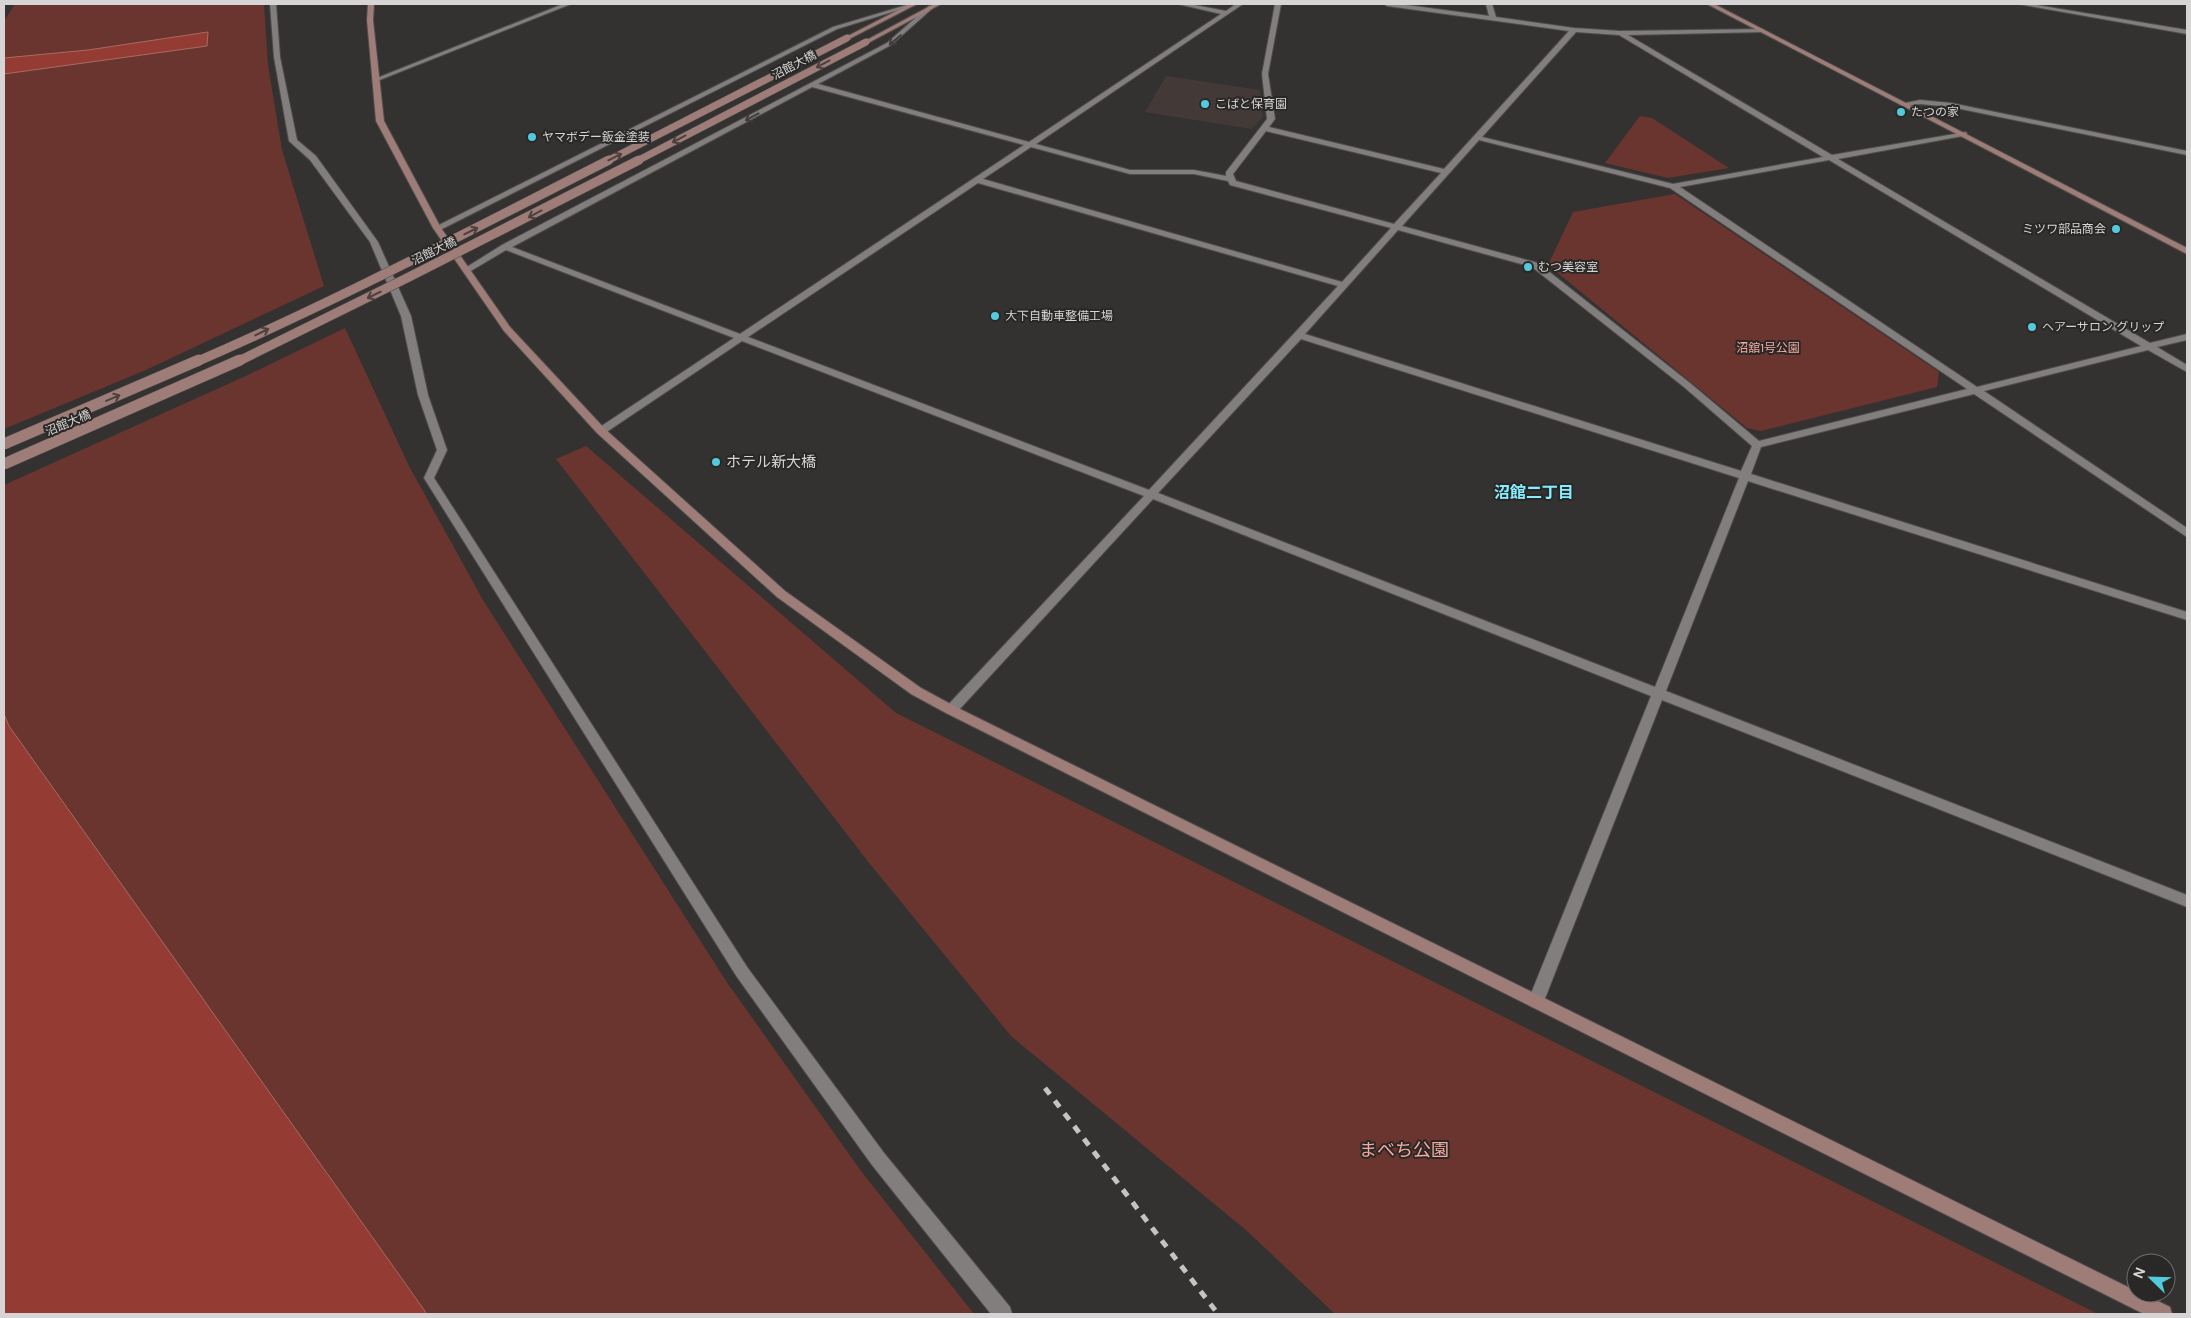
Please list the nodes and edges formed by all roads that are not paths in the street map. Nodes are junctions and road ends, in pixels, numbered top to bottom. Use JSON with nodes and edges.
{"nodes":[{"id":1,"x":273,"y":4,"type":"edge"},
{"id":2,"x":371,"y":4,"type":"edge"},
{"id":3,"x":568,"y":4,"type":"edge"},
{"id":4,"x":913,"y":4,"type":"edge"},
{"id":5,"x":1181,"y":4,"type":"edge"},
{"id":6,"x":1240,"y":4,"type":"edge"},
{"id":7,"x":1278,"y":4,"type":"edge"},
{"id":8,"x":1387,"y":4,"type":"edge"},
{"id":9,"x":1489,"y":4,"type":"edge"},
{"id":10,"x":1710,"y":4,"type":"edge"},
{"id":11,"x":2021,"y":4,"type":"edge"},
{"id":12,"x":935,"y":6,"type":"edge"},
{"id":13,"x":1226,"y":13,"type":"junction"},
{"id":14,"x":1493,"y":18,"type":"junction"},
{"id":15,"x":1574,"y":30,"type":"junction"},
{"id":16,"x":1762,"y":31,"type":"junction"},
{"id":17,"x":2187,"y":32,"type":"edge"},
{"id":18,"x":1620,"y":33,"type":"junction"},
{"id":19,"x":375,"y":80,"type":"junction"},
{"id":20,"x":812,"y":85,"type":"junction"},
{"id":21,"x":1904,"y":104,"type":"junction"},
{"id":22,"x":1264,"y":128,"type":"junction"},
{"id":23,"x":1963,"y":134,"type":"junction"},
{"id":24,"x":1478,"y":138,"type":"junction"},
{"id":25,"x":1029,"y":145,"type":"junction"},
{"id":26,"x":2187,"y":153,"type":"edge"},
{"id":27,"x":1826,"y":157,"type":"junction"},
{"id":28,"x":1446,"y":172,"type":"junction"},
{"id":29,"x":1232,"y":179,"type":"junction"},
{"id":30,"x":978,"y":180,"type":"junction"},
{"id":31,"x":1673,"y":186,"type":"junction"},
{"id":32,"x":437,"y":228,"type":"junction"},
{"id":33,"x":1395,"y":228,"type":"junction"},
{"id":34,"x":505,"y":247,"type":"junction"},
{"id":35,"x":2187,"y":251,"type":"edge"},
{"id":36,"x":466,"y":270,"type":"junction"},
{"id":37,"x":1344,"y":285,"type":"junction"},
{"id":38,"x":1299,"y":335,"type":"junction"},
{"id":39,"x":744,"y":338,"type":"junction"},
{"id":40,"x":2187,"y":338,"type":"edge"},
{"id":41,"x":2150,"y":347,"type":"junction"},
{"id":42,"x":2187,"y":369,"type":"edge"},
{"id":43,"x":1977,"y":390,"type":"junction"},
{"id":44,"x":602,"y":431,"type":"junction"},
{"id":45,"x":4,"y":444,"type":"edge"},
{"id":46,"x":1758,"y":445,"type":"junction"},
{"id":47,"x":4,"y":464,"type":"edge"},
{"id":48,"x":1746,"y":476,"type":"junction"},
{"id":49,"x":1150,"y":494,"type":"junction"},
{"id":50,"x":2187,"y":532,"type":"edge"},
{"id":51,"x":2187,"y":616,"type":"edge"},
{"id":52,"x":1658,"y":693,"type":"junction"},
{"id":53,"x":951,"y":710,"type":"junction"},
{"id":54,"x":2187,"y":901,"type":"edge"},
{"id":55,"x":1536,"y":1001,"type":"junction"},
{"id":56,"x":1002,"y":1314,"type":"edge"},
{"id":57,"x":2163,"y":1314,"type":"edge"}],
"edges":[{"from":1,"to":56,"type":"street"},
{"from":2,"to":19,"type":"street"},
{"from":3,"to":19,"type":"street"},
{"from":4,"to":32,"type":"street"},
{"from":45,"to":4,"type":"street","name":"沼館大橋","one_way":true,"bridge":true},
{"from":5,"to":13,"type":"street"},
{"from":6,"to":13,"type":"street"},
{"from":7,"to":22,"type":"street"},
{"from":8,"to":14,"type":"street"},
{"from":9,"to":14,"type":"street"},
{"from":10,"to":16,"type":"street"},
{"from":11,"to":17,"type":"street"},
{"from":12,"to":20,"type":"street","one_way":true},
{"from":12,"to":47,"type":"street","name":"沼館大橋","one_way":true,"bridge":true},
{"from":13,"to":25,"type":"street"},
{"from":14,"to":15,"type":"street"},
{"from":15,"to":18,"type":"street"},
{"from":15,"to":24,"type":"street"},
{"from":16,"to":18,"type":"street"},
{"from":16,"to":21,"type":"street"},
{"from":18,"to":27,"type":"street"},
{"from":19,"to":32,"type":"street"},
{"from":20,"to":25,"type":"street"},
{"from":20,"to":34,"type":"street","one_way":true},
{"from":21,"to":23,"type":"street"},
{"from":21,"to":26,"type":"street"},
{"from":22,"to":28,"type":"street"},
{"from":22,"to":29,"type":"street"},
{"from":23,"to":27,"type":"street"},
{"from":23,"to":35,"type":"street"},
{"from":24,"to":28,"type":"street"},
{"from":24,"to":31,"type":"street"},
{"from":25,"to":29,"type":"street"},
{"from":25,"to":30,"type":"street"},
{"from":27,"to":31,"type":"street"},
{"from":27,"to":41,"type":"street"},
{"from":28,"to":33,"type":"street"},
{"from":29,"to":33,"type":"street"},
{"from":30,"to":37,"type":"street"},
{"from":30,"to":39,"type":"street"},
{"from":31,"to":43,"type":"street"},
{"from":32,"to":36,"type":"street"},
{"from":33,"to":37,"type":"street"},
{"from":33,"to":46,"type":"street"},
{"from":34,"to":36,"type":"street"},
{"from":34,"to":39,"type":"street"},
{"from":36,"to":44,"type":"street"},
{"from":37,"to":38,"type":"street"},
{"from":38,"to":48,"type":"street"},
{"from":38,"to":49,"type":"street"},
{"from":39,"to":44,"type":"street"},
{"from":39,"to":49,"type":"street"},
{"from":40,"to":41,"type":"street"},
{"from":41,"to":42,"type":"street"},
{"from":41,"to":43,"type":"street"},
{"from":43,"to":46,"type":"street"},
{"from":43,"to":50,"type":"street"},
{"from":44,"to":53,"type":"street"},
{"from":46,"to":48,"type":"street"},
{"from":48,"to":51,"type":"street"},
{"from":48,"to":52,"type":"street"},
{"from":49,"to":52,"type":"street"},
{"from":49,"to":53,"type":"street"},
{"from":52,"to":54,"type":"street"},
{"from":52,"to":55,"type":"street"},
{"from":53,"to":55,"type":"street"},
{"from":55,"to":57,"type":"street"}]}
